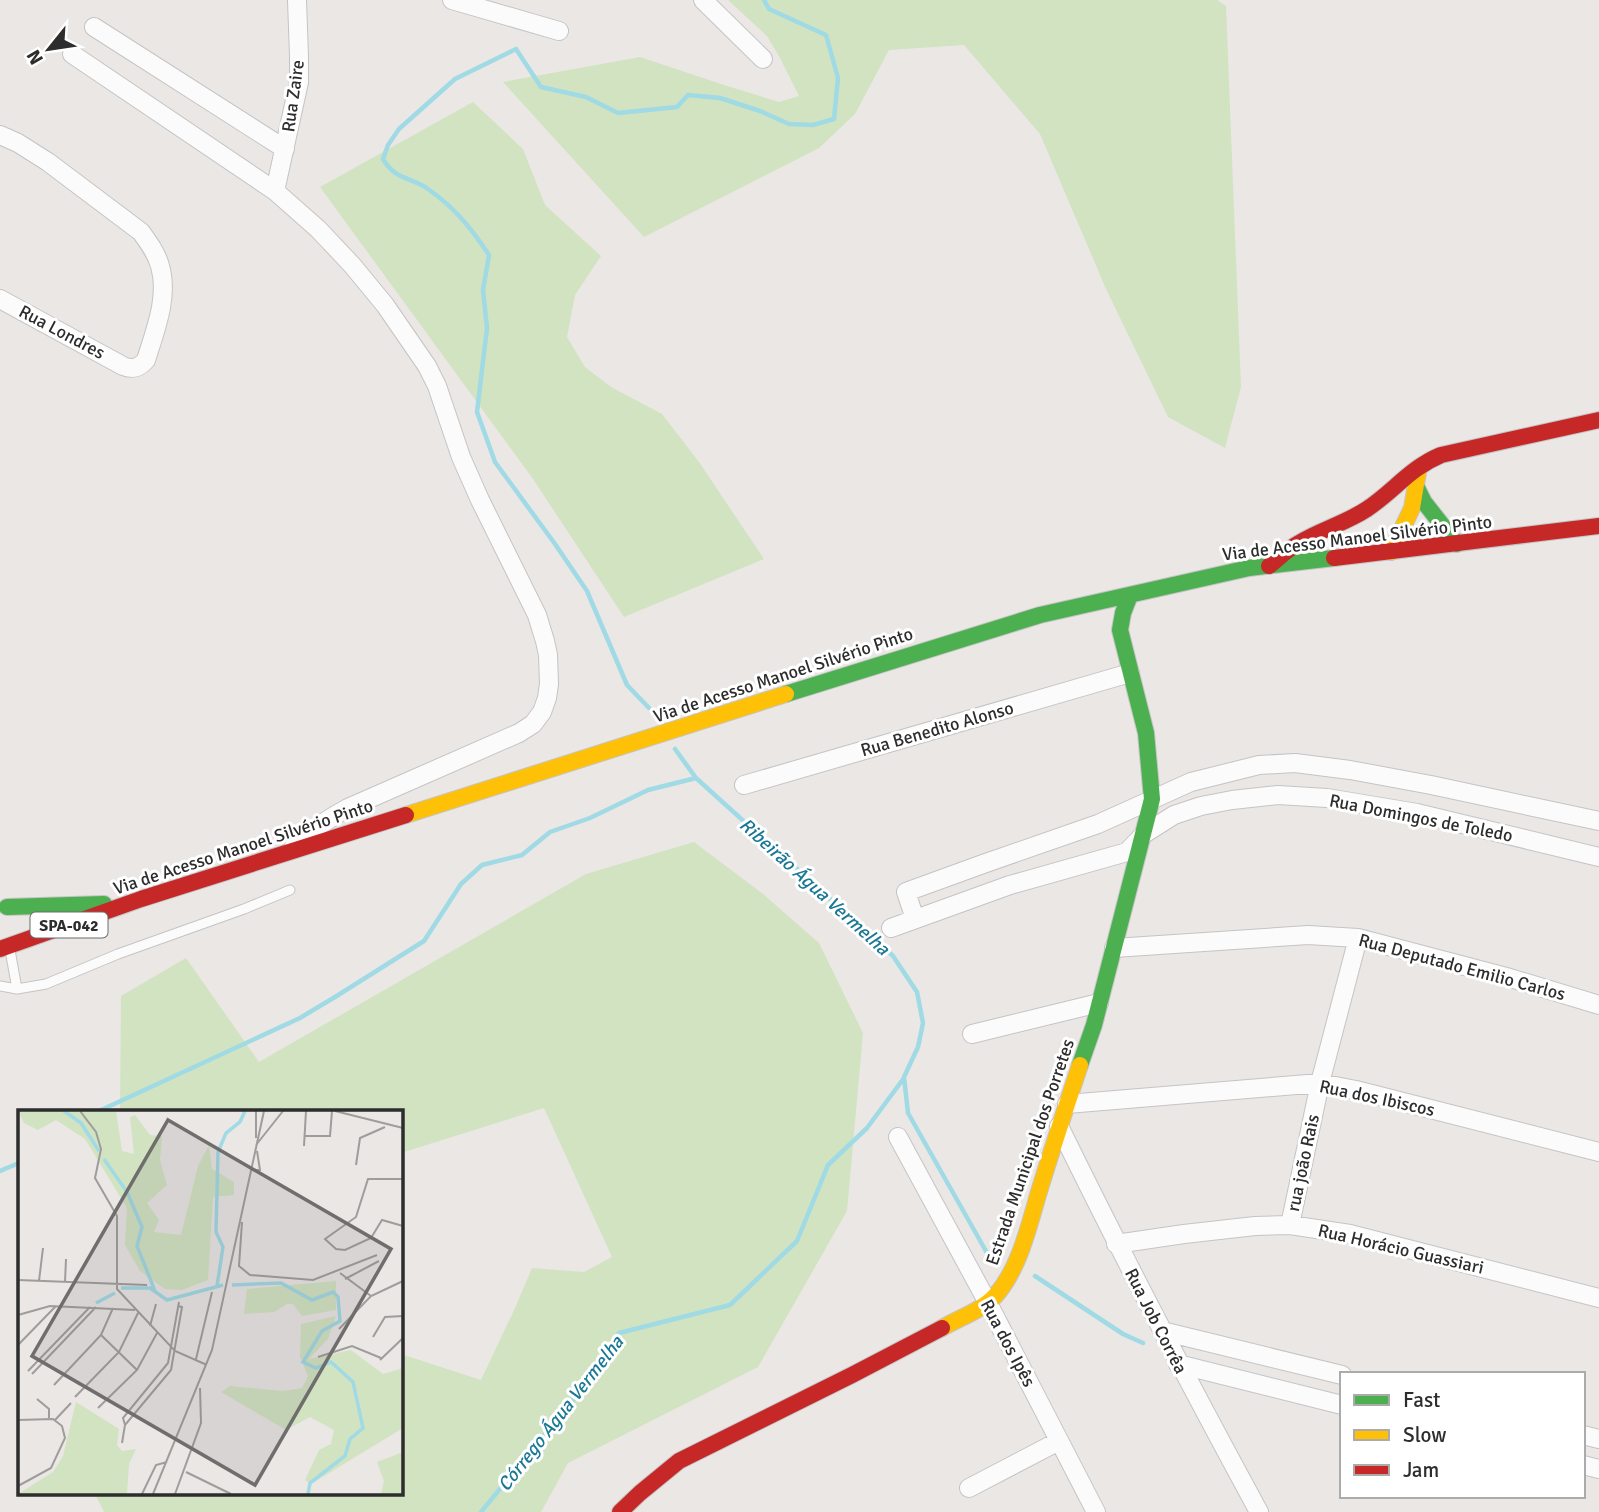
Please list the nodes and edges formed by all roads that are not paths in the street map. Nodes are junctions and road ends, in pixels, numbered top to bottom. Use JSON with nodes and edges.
{"nodes":[{"id":1,"x":297,"y":0,"type":"edge"},
{"id":2,"x":452,"y":0,"type":"edge"},
{"id":3,"x":702,"y":0,"type":"edge"},
{"id":4,"x":94,"y":27,"type":"dead end"},
{"id":5,"x":559,"y":31,"type":"dead end"},
{"id":6,"x":72,"y":54,"type":"dead end"},
{"id":7,"x":763,"y":59,"type":"dead end"},
{"id":8,"x":0,"y":135,"type":"edge"},
{"id":9,"x":285,"y":149,"type":"junction"},
{"id":10,"x":275,"y":191,"type":"junction"},
{"id":11,"x":0,"y":299,"type":"edge"},
{"id":12,"x":1599,"y":421,"type":"edge"},
{"id":13,"x":1419,"y":467,"type":"junction"},
{"id":14,"x":1416,"y":486,"type":"junction"},
{"id":15,"x":1599,"y":526,"type":"edge"},
{"id":16,"x":1457,"y":544,"type":"junction"},
{"id":17,"x":1391,"y":552,"type":"junction"},
{"id":18,"x":1269,"y":566,"type":"junction"},
{"id":19,"x":1130,"y":595,"type":"junction"},
{"id":20,"x":1130,"y":673,"type":"junction"},
{"id":21,"x":1274,"y":764,"type":"junction"},
{"id":22,"x":1329,"y":768,"type":"junction"},
{"id":23,"x":744,"y":785,"type":"dead end"},
{"id":24,"x":1278,"y":795,"type":"junction"},
{"id":25,"x":1327,"y":798,"type":"junction"},
{"id":26,"x":1152,"y":799,"type":"junction"},
{"id":27,"x":1599,"y":821,"type":"edge"},
{"id":28,"x":1144,"y":834,"type":"junction"},
{"id":29,"x":286,"y":853,"type":"junction"},
{"id":30,"x":1599,"y":857,"type":"edge"},
{"id":31,"x":290,"y":890,"type":"dead end"},
{"id":32,"x":128,"y":905,"type":"junction"},
{"id":33,"x":915,"y":919,"type":"junction"},
{"id":34,"x":7,"y":925,"type":"edge"},
{"id":35,"x":891,"y":928,"type":"dead end"},
{"id":36,"x":1358,"y":938,"type":"junction"},
{"id":37,"x":1114,"y":948,"type":"junction"},
{"id":38,"x":0,"y":986,"type":"edge"},
{"id":39,"x":17,"y":989,"type":"junction"},
{"id":40,"x":1099,"y":1003,"type":"junction"},
{"id":41,"x":1599,"y":1005,"type":"edge"},
{"id":42,"x":972,"y":1034,"type":"dead end"},
{"id":43,"x":1320,"y":1083,"type":"junction"},
{"id":44,"x":1067,"y":1104,"type":"junction"},
{"id":45,"x":1059,"y":1126,"type":"junction"},
{"id":46,"x":898,"y":1137,"type":"dead end"},
{"id":47,"x":1599,"y":1152,"type":"edge"},
{"id":48,"x":1290,"y":1225,"type":"junction"},
{"id":49,"x":1116,"y":1244,"type":"junction"},
{"id":50,"x":1599,"y":1298,"type":"edge"},
{"id":51,"x":988,"y":1303,"type":"junction"},
{"id":52,"x":1162,"y":1331,"type":"junction"},
{"id":53,"x":1178,"y":1364,"type":"junction"},
{"id":54,"x":1340,"y":1375,"type":"edge"},
{"id":55,"x":1340,"y":1404,"type":"edge"},
{"id":56,"x":1059,"y":1441,"type":"junction"},
{"id":57,"x":969,"y":1488,"type":"dead end"},
{"id":58,"x":620,"y":1512,"type":"edge"},
{"id":59,"x":1096,"y":1512,"type":"edge"},
{"id":60,"x":1259,"y":1512,"type":"edge"}],
"edges":[{"from":1,"to":9,"type":"street","name":"Rua Zaire"},
{"from":2,"to":5,"type":"street"},
{"from":3,"to":7,"type":"street"},
{"from":4,"to":9,"type":"street"},
{"from":6,"to":10,"type":"street"},
{"from":8,"to":11,"type":"street","name":"Rua Londres"},
{"from":9,"to":10,"type":"street","name":"Rua Zaire"},
{"from":10,"to":29,"type":"street"},
{"from":12,"to":13,"type":"main road"},
{"from":13,"to":14,"type":"main road"},
{"from":13,"to":18,"type":"main road"},
{"from":14,"to":16,"type":"main road"},
{"from":14,"to":17,"type":"main road"},
{"from":15,"to":16,"type":"main road","name":"Via de Acesso Manoel Silvério Pinto"},
{"from":16,"to":17,"type":"main road","name":"Via de Acesso Manoel Silvério Pinto"},
{"from":17,"to":18,"type":"main road","name":"Via de Acesso Manoel Silvério Pinto"},
{"from":18,"to":19,"type":"main road","name":"Via de Acesso Manoel Silvério Pinto"},
{"from":19,"to":20,"type":"main road","name":"Estrada Municipal dos Porretes"},
{"from":19,"to":29,"type":"main road","name":"Via de Acesso Manoel Silvério Pinto"},
{"from":20,"to":23,"type":"street","name":"Rua Benedito Alonso"},
{"from":20,"to":26,"type":"main road","name":"Estrada Municipal dos Porretes"},
{"from":21,"to":22,"type":"street","name":"Rua Domingos de Toledo"},
{"from":21,"to":24,"type":"street"},
{"from":21,"to":26,"type":"street","name":"Rua Domingos de Toledo"},
{"from":22,"to":25,"type":"street"},
{"from":22,"to":27,"type":"street","name":"Rua Domingos de Toledo"},
{"from":24,"to":25,"type":"street","name":"Rua Domingos de Toledo"},
{"from":24,"to":28,"type":"street","name":"Rua Domingos de Toledo"},
{"from":25,"to":30,"type":"street","name":"Rua Domingos de Toledo"},
{"from":26,"to":28,"type":"main road","name":"Estrada Municipal dos Porretes"},
{"from":26,"to":33,"type":"street","name":"Rua Domingos de Toledo"},
{"from":28,"to":33,"type":"street","name":"Rua Domingos de Toledo"},
{"from":28,"to":37,"type":"main road","name":"Estrada Municipal dos Porretes"},
{"from":29,"to":32,"type":"main road","name":"Via de Acesso Manoel Silvério Pinto"},
{"from":31,"to":39,"type":"lane"},
{"from":32,"to":34,"type":"main road","name":"Via de Acesso Manoel Silvério Pinto","number":"SPA-042"},
{"from":32,"to":34,"type":"main road"},
{"from":33,"to":35,"type":"street","name":"Rua Domingos de Toledo"},
{"from":34,"to":39,"type":"lane"},
{"from":36,"to":37,"type":"street","name":"Rua Deputado Emilio Carlos"},
{"from":36,"to":41,"type":"street","name":"Rua Deputado Emilio Carlos"},
{"from":36,"to":43,"type":"street","name":"rua joão Rais"},
{"from":37,"to":40,"type":"main road","name":"Estrada Municipal dos Porretes"},
{"from":38,"to":39,"type":"lane"},
{"from":40,"to":42,"type":"street"},
{"from":40,"to":44,"type":"main road","name":"Estrada Municipal dos Porretes"},
{"from":43,"to":44,"type":"street","name":"Rua dos Ibiscos"},
{"from":43,"to":47,"type":"street","name":"Rua dos Ibiscos"},
{"from":43,"to":48,"type":"street","name":"rua joão Rais"},
{"from":44,"to":45,"type":"main road","name":"Estrada Municipal dos Porretes"},
{"from":45,"to":49,"type":"street","name":"Rua Job Corrêa"},
{"from":45,"to":51,"type":"main road","name":"Estrada Municipal dos Porretes"},
{"from":46,"to":51,"type":"street","name":"Rua dos Ipês"},
{"from":48,"to":49,"type":"street","name":"Rua Horácio Guassiari"},
{"from":48,"to":50,"type":"street","name":"Rua Horácio Guassiari"},
{"from":49,"to":52,"type":"street","name":"Rua Job Corrêa"},
{"from":51,"to":56,"type":"street","name":"Rua dos Ipês"},
{"from":51,"to":58,"type":"main road","name":"Estrada Municipal dos Porretes"},
{"from":52,"to":53,"type":"street","name":"Rua Job Corrêa"},
{"from":52,"to":54,"type":"street"},
{"from":53,"to":55,"type":"street"},
{"from":53,"to":60,"type":"street","name":"Rua Job Corrêa"},
{"from":56,"to":57,"type":"street"},
{"from":56,"to":59,"type":"street","name":"Rua dos Ipês"}]}
